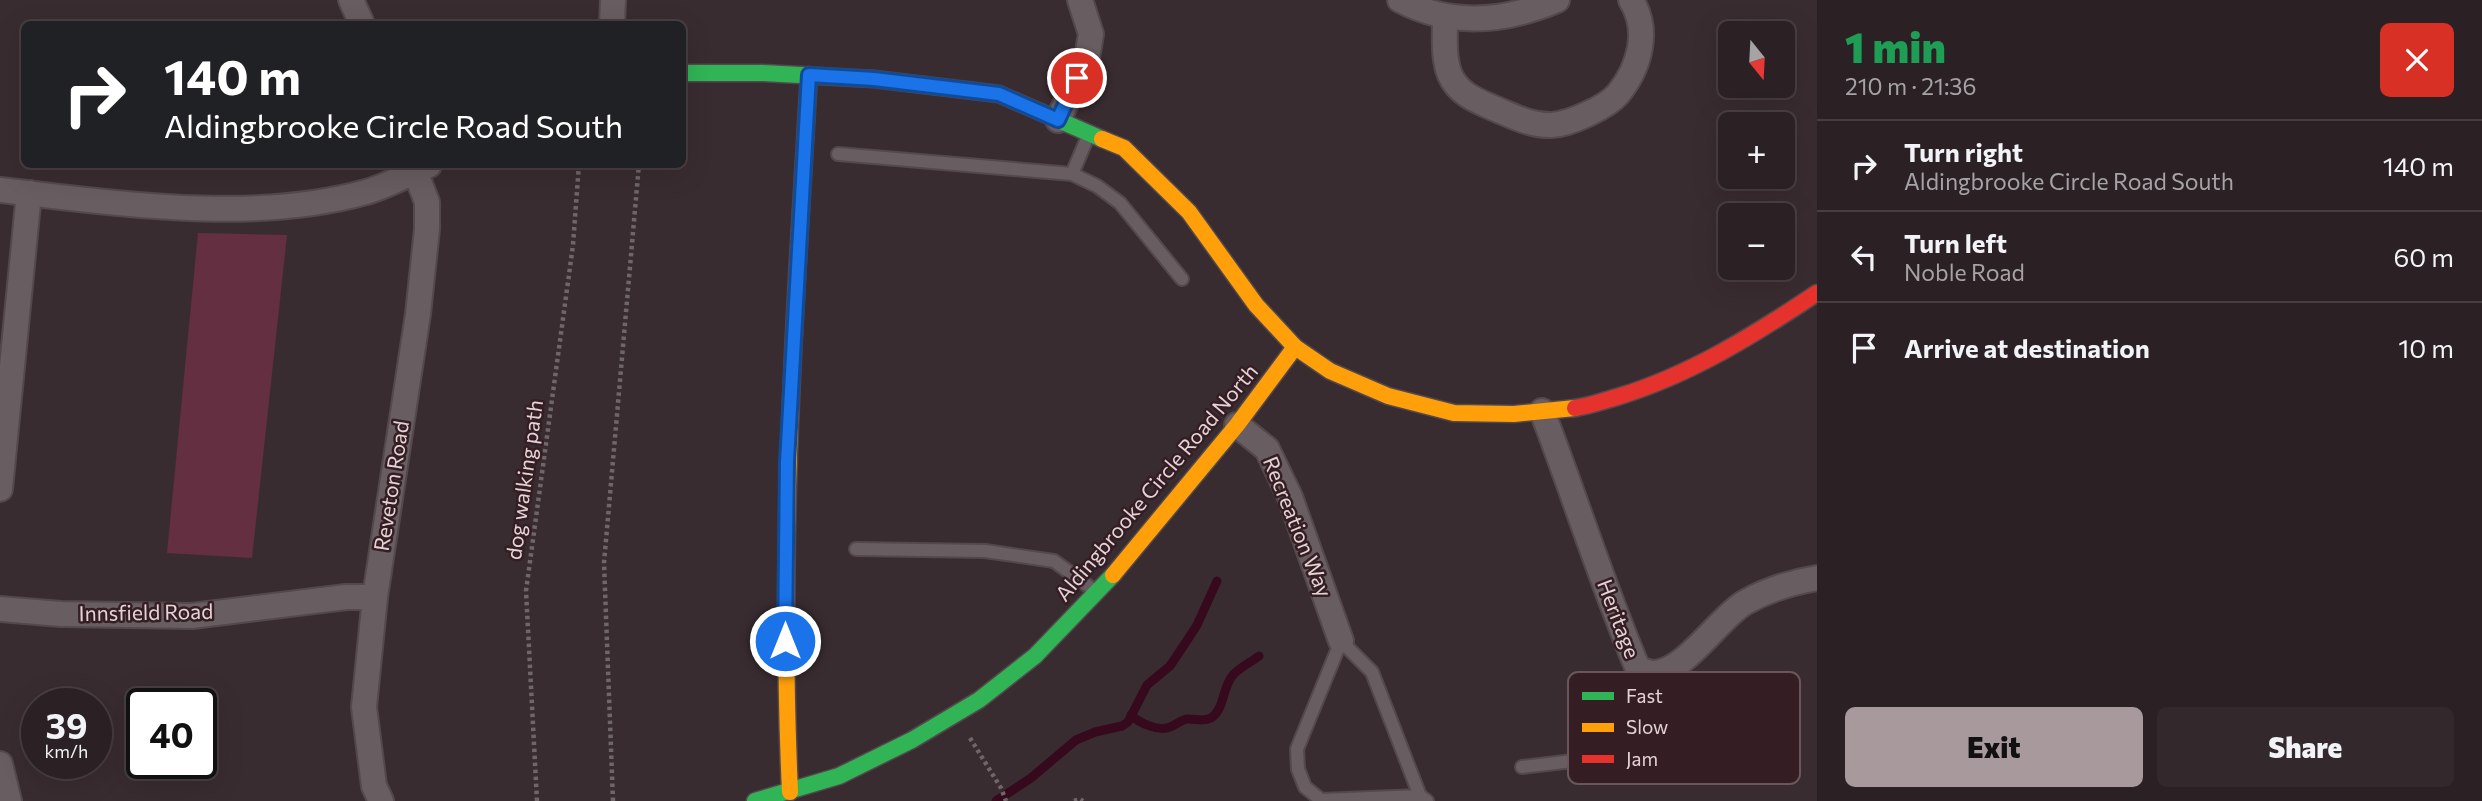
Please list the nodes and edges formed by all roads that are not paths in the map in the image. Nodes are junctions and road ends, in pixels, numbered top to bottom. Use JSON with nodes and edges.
{"nodes":[{"id":1,"x":351,"y":0,"type":"edge"},
{"id":2,"x":613,"y":0,"type":"edge"},
{"id":3,"x":1080,"y":0,"type":"edge"},
{"id":4,"x":1400,"y":0,"type":"edge"},
{"id":5,"x":1557,"y":0,"type":"edge"},
{"id":6,"x":1631,"y":0,"type":"edge"},
{"id":7,"x":1445,"y":17,"type":"junction"},
{"id":8,"x":361,"y":21,"type":"edge"},
{"id":9,"x":612,"y":21,"type":"edge"},
{"id":10,"x":686,"y":73,"type":"edge"},
{"id":11,"x":809,"y":75,"type":"junction"},
{"id":12,"x":1058,"y":120,"type":"junction"},
{"id":13,"x":1089,"y":133,"type":"junction"},
{"id":14,"x":838,"y":154,"type":"dead end"},
{"id":15,"x":422,"y":168,"type":"edge"},
{"id":16,"x":424,"y":168,"type":"edge"},
{"id":17,"x":1072,"y":173,"type":"junction"},
{"id":18,"x":0,"y":190,"type":"edge"},
{"id":19,"x":29,"y":193,"type":"junction"},
{"id":20,"x":1182,"y":279,"type":"dead end"},
{"id":21,"x":1817,"y":293,"type":"edge"},
{"id":22,"x":1295,"y":347,"type":"junction"},
{"id":23,"x":1542,"y":411,"type":"junction"},
{"id":24,"x":1237,"y":425,"type":"junction"},
{"id":25,"x":0,"y":489,"type":"edge"},
{"id":26,"x":856,"y":549,"type":"dead end"},
{"id":27,"x":1817,"y":578,"type":"edge"},
{"id":28,"x":1098,"y":593,"type":"junction"},
{"id":29,"x":375,"y":597,"type":"junction"},
{"id":30,"x":0,"y":609,"type":"edge"},
{"id":31,"x":1341,"y":641,"type":"junction"},
{"id":32,"x":1638,"y":669,"type":"junction"},
{"id":33,"x":1638,"y":672,"type":"edge"},
{"id":34,"x":1650,"y":672,"type":"edge"},
{"id":35,"x":1657,"y":672,"type":"edge"},
{"id":36,"x":1568,"y":761,"type":"edge"},
{"id":37,"x":0,"y":764,"type":"edge"},
{"id":38,"x":1522,"y":766,"type":"dead end"},
{"id":39,"x":790,"y":792,"type":"junction"},
{"id":40,"x":1424,"y":798,"type":"edge"},
{"id":41,"x":9,"y":801,"type":"edge"},
{"id":42,"x":380,"y":801,"type":"edge"},
{"id":43,"x":755,"y":801,"type":"edge"}],
"edges":[{"from":1,"to":8,"type":"street"},
{"from":2,"to":9,"type":"street"},
{"from":3,"to":12,"type":"street"},
{"from":4,"to":7,"type":"street"},
{"from":5,"to":7,"type":"street"},
{"from":6,"to":7,"type":"street"},
{"from":10,"to":11,"type":"street"},
{"from":11,"to":12,"type":"street"},
{"from":11,"to":39,"type":"street"},
{"from":12,"to":13,"type":"street"},
{"from":13,"to":17,"type":"lane"},
{"from":13,"to":22,"type":"street"},
{"from":14,"to":17,"type":"lane"},
{"from":15,"to":19,"type":"street"},
{"from":16,"to":29,"type":"street","name":"Reveton Road"},
{"from":17,"to":20,"type":"lane"},
{"from":18,"to":19,"type":"street"},
{"from":19,"to":25,"type":"street"},
{"from":21,"to":23,"type":"street"},
{"from":22,"to":23,"type":"street"},
{"from":22,"to":24,"type":"street","name":"Aldingbrooke Circle Road North"},
{"from":23,"to":32,"type":"street","name":"Heritage"},
{"from":24,"to":28,"type":"street","name":"Aldingbrooke Circle Road North"},
{"from":24,"to":31,"type":"street","name":"Recreation Way"},
{"from":26,"to":28,"type":"lane"},
{"from":27,"to":35,"type":"street","name":"Heritage"},
{"from":28,"to":39,"type":"street","name":"Aldingbrooke Circle Road North"},
{"from":29,"to":30,"type":"street","name":"Innsfield Road"},
{"from":29,"to":42,"type":"street","name":"Reveton Road"},
{"from":31,"to":40,"type":"lane"},
{"from":31,"to":40,"type":"lane"},
{"from":32,"to":33,"type":"lane"},
{"from":32,"to":34,"type":"street","name":"Heritage"},
{"from":36,"to":38,"type":"lane"},
{"from":37,"to":41,"type":"street"},
{"from":39,"to":43,"type":"street","name":"Aldingbrooke Circle Road North"}]}
